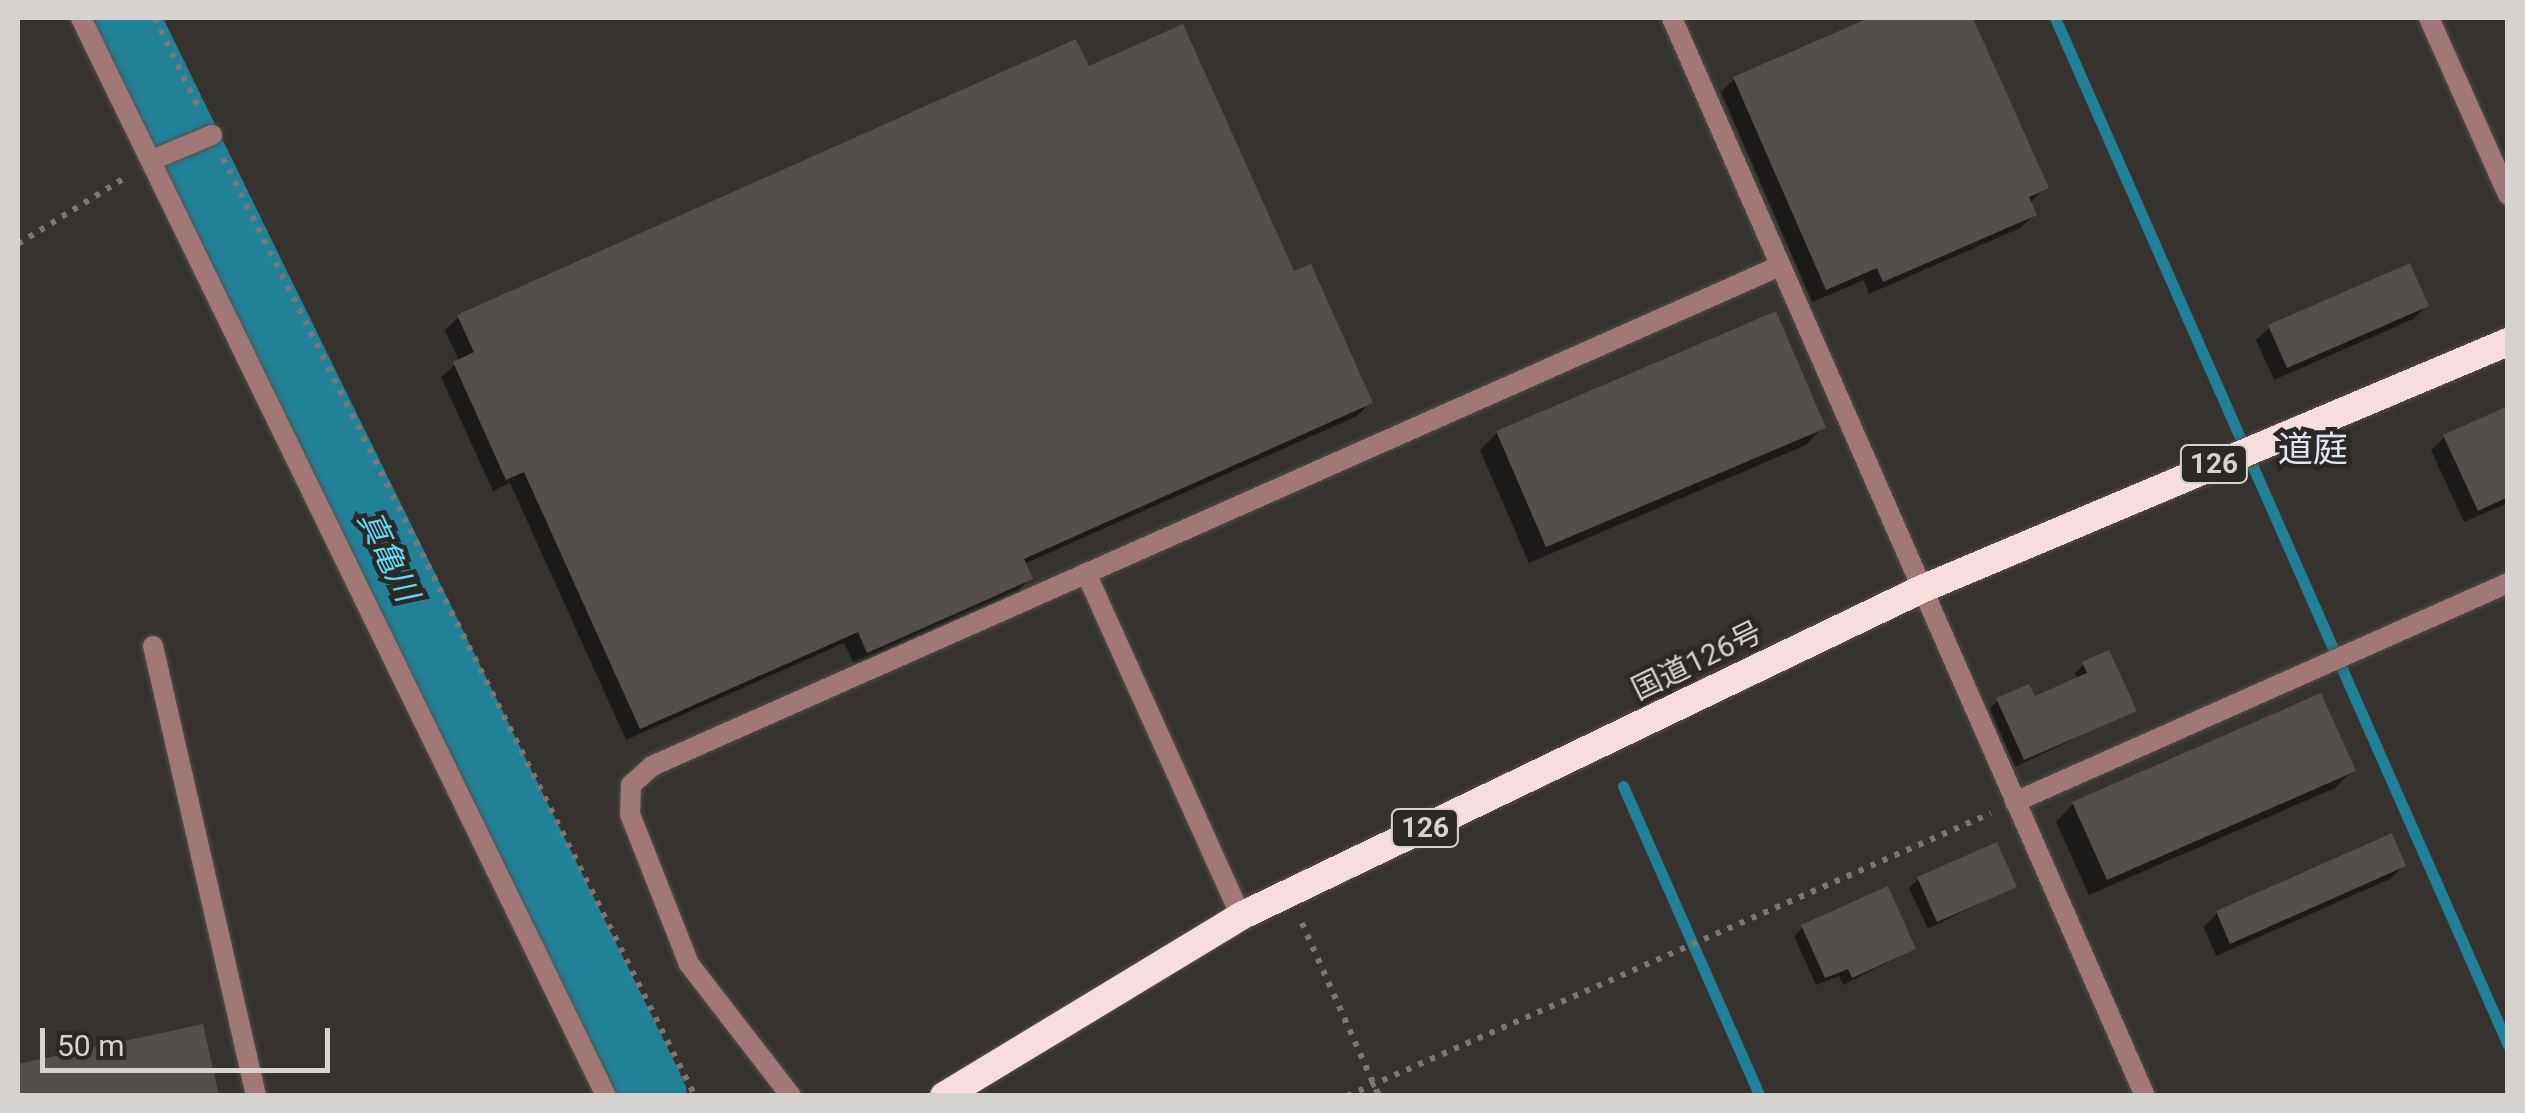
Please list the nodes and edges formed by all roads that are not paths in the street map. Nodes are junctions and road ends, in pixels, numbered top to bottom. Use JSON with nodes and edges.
{"nodes":[{"id":1,"x":81,"y":18,"type":"edge"},
{"id":2,"x":1672,"y":18,"type":"edge"},
{"id":3,"x":2429,"y":18,"type":"edge"},
{"id":4,"x":212,"y":135,"type":"road end"},
{"id":5,"x":152,"y":160,"type":"junction"},
{"id":6,"x":2508,"y":195,"type":"edge"},
{"id":7,"x":1780,"y":266,"type":"junction"},
{"id":8,"x":2508,"y":342,"type":"edge"},
{"id":9,"x":1086,"y":574,"type":"junction"},
{"id":10,"x":2508,"y":583,"type":"edge"},
{"id":11,"x":1922,"y":589,"type":"junction"},
{"id":12,"x":153,"y":646,"type":"dead end"},
{"id":13,"x":2016,"y":802,"type":"junction"},
{"id":14,"x":1241,"y":916,"type":"junction"},
{"id":15,"x":256,"y":1096,"type":"edge"},
{"id":16,"x":606,"y":1096,"type":"edge"},
{"id":17,"x":790,"y":1096,"type":"edge"},
{"id":18,"x":944,"y":1096,"type":"edge"},
{"id":19,"x":2145,"y":1096,"type":"edge"}],
"edges":[{"from":1,"to":5,"type":"street"},
{"from":2,"to":7,"type":"street"},
{"from":3,"to":6,"type":"street"},
{"from":4,"to":5,"type":"street"},
{"from":5,"to":16,"type":"street"},
{"from":7,"to":9,"type":"street"},
{"from":7,"to":11,"type":"street"},
{"from":8,"to":11,"type":"highway","name":"国道126号","number":"126"},
{"from":9,"to":14,"type":"street"},
{"from":9,"to":17,"type":"street"},
{"from":10,"to":13,"type":"street"},
{"from":11,"to":13,"type":"street"},
{"from":11,"to":14,"type":"highway","name":"国道126号","number":"126"},
{"from":12,"to":15,"type":"street"},
{"from":13,"to":19,"type":"street"},
{"from":14,"to":18,"type":"highway","name":"国道126号","number":"126"}]}
